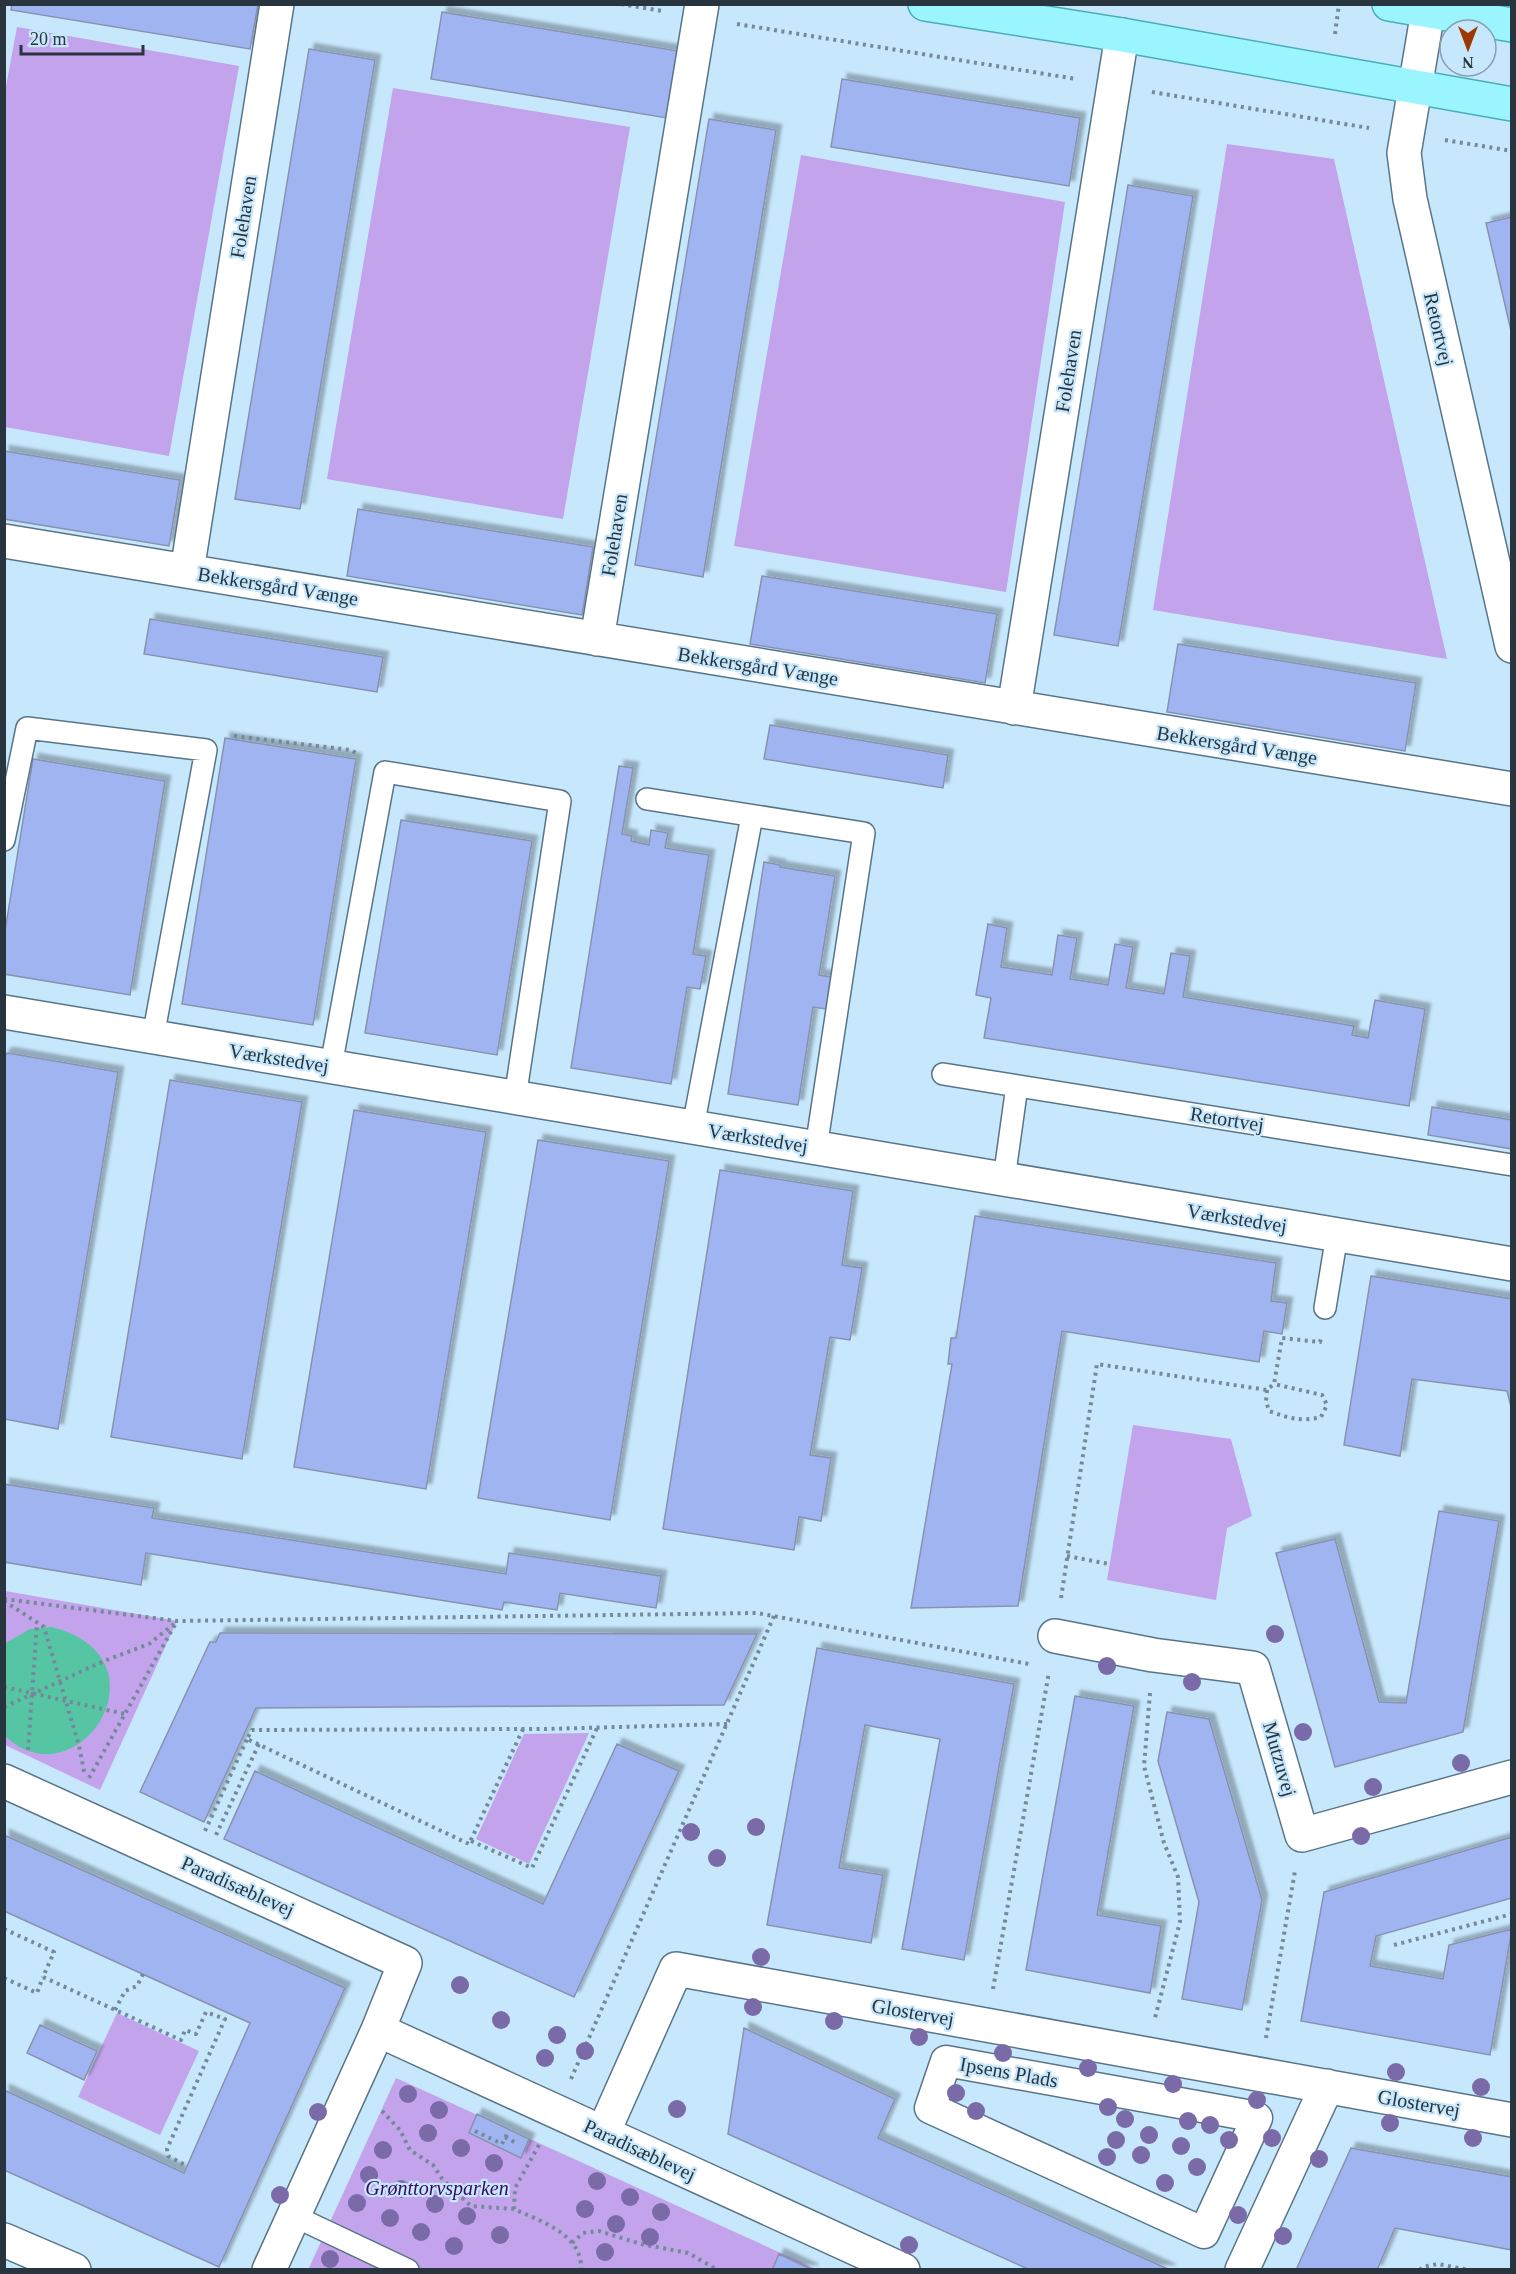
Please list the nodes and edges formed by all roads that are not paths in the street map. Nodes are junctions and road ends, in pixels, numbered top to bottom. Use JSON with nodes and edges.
{"nodes":[{"id":1,"x":277,"y":4,"type":"edge"},
{"id":2,"x":925,"y":4,"type":"edge"},
{"id":3,"x":1389,"y":4,"type":"edge"},
{"id":4,"x":701,"y":11,"type":"edge"},
{"id":5,"x":1428,"y":11,"type":"junction"},
{"id":6,"x":1512,"y":25,"type":"edge"},
{"id":7,"x":1122,"y":34,"type":"junction"},
{"id":8,"x":1416,"y":86,"type":"junction"},
{"id":9,"x":1512,"y":104,"type":"edge"},
{"id":10,"x":4,"y":541,"type":"edge"},
{"id":11,"x":187,"y":571,"type":"junction"},
{"id":12,"x":597,"y":639,"type":"junction"},
{"id":13,"x":1512,"y":645,"type":"edge"},
{"id":14,"x":1014,"y":708,"type":"junction"},
{"id":15,"x":1512,"y":789,"type":"edge"},
{"id":16,"x":647,"y":799,"type":"dead end"},
{"id":17,"x":752,"y":816,"type":"junction"},
{"id":18,"x":4,"y":840,"type":"edge"},
{"id":19,"x":4,"y":1012,"type":"edge"},
{"id":20,"x":153,"y":1037,"type":"junction"},
{"id":21,"x":331,"y":1066,"type":"junction"},
{"id":22,"x":943,"y":1074,"type":"dead end"},
{"id":23,"x":1017,"y":1086,"type":"junction"},
{"id":24,"x":515,"y":1098,"type":"junction"},
{"id":25,"x":693,"y":1127,"type":"junction"},
{"id":26,"x":816,"y":1148,"type":"junction"},
{"id":27,"x":1512,"y":1165,"type":"edge"},
{"id":28,"x":1004,"y":1179,"type":"junction"},
{"id":29,"x":1337,"y":1235,"type":"junction"},
{"id":30,"x":1512,"y":1264,"type":"edge"},
{"id":31,"x":1325,"y":1308,"type":"road end"},
{"id":32,"x":1055,"y":1636,"type":"road end"},
{"id":33,"x":1512,"y":1777,"type":"edge"},
{"id":34,"x":4,"y":1781,"type":"edge"},
{"id":35,"x":378,"y":2030,"type":"junction"},
{"id":36,"x":1327,"y":2086,"type":"junction"},
{"id":37,"x":1512,"y":2120,"type":"edge"},
{"id":38,"x":603,"y":2133,"type":"junction"},
{"id":39,"x":294,"y":2216,"type":"junction"},
{"id":40,"x":1204,"y":2233,"type":"joint"},
{"id":41,"x":4,"y":2240,"type":"edge"},
{"id":42,"x":74,"y":2270,"type":"edge"},
{"id":43,"x":269,"y":2270,"type":"edge"},
{"id":44,"x":408,"y":2270,"type":"edge"},
{"id":45,"x":903,"y":2270,"type":"edge"},
{"id":46,"x":1242,"y":2270,"type":"edge"}],
"edges":[{"from":1,"to":11,"type":"street","name":"Folehaven"},
{"from":2,"to":7,"type":"main road"},
{"from":3,"to":5,"type":"main road"},
{"from":4,"to":12,"type":"street","name":"Folehaven"},
{"from":5,"to":6,"type":"main road"},
{"from":5,"to":8,"type":"street","name":"Retortvej"},
{"from":7,"to":8,"type":"main road"},
{"from":7,"to":14,"type":"street","name":"Folehaven"},
{"from":8,"to":9,"type":"main road"},
{"from":8,"to":13,"type":"street","name":"Retortvej"},
{"from":10,"to":11,"type":"street","name":"Bekkersgård Vænge"},
{"from":11,"to":12,"type":"street","name":"Bekkersgård Vænge"},
{"from":12,"to":14,"type":"street","name":"Bekkersgård Vænge"},
{"from":14,"to":15,"type":"street","name":"Bekkersgård Vænge"},
{"from":16,"to":17,"type":"lane"},
{"from":17,"to":25,"type":"lane"},
{"from":17,"to":26,"type":"lane"},
{"from":18,"to":20,"type":"lane"},
{"from":19,"to":20,"type":"street","name":"Værkstedvej"},
{"from":20,"to":21,"type":"street","name":"Værkstedvej"},
{"from":21,"to":24,"type":"street","name":"Værkstedvej"},
{"from":21,"to":24,"type":"lane"},
{"from":22,"to":23,"type":"lane","name":"Retortvej"},
{"from":23,"to":27,"type":"lane","name":"Retortvej"},
{"from":23,"to":28,"type":"lane"},
{"from":24,"to":25,"type":"street","name":"Værkstedvej"},
{"from":25,"to":26,"type":"street","name":"Værkstedvej"},
{"from":26,"to":28,"type":"street","name":"Værkstedvej"},
{"from":28,"to":29,"type":"street","name":"Værkstedvej"},
{"from":29,"to":30,"type":"street","name":"Værkstedvej"},
{"from":29,"to":31,"type":"lane"},
{"from":32,"to":33,"type":"street","name":"Mutzuvej"},
{"from":34,"to":35,"type":"street","name":"Paradisæblevej"},
{"from":35,"to":38,"type":"street","name":"Paradisæblevej"},
{"from":35,"to":39,"type":"street","name":"Paradisæblevej"},
{"from":36,"to":37,"type":"street","name":"Glostervej"},
{"from":36,"to":38,"type":"street","name":"Glostervej"},
{"from":36,"to":46,"type":"street"},
{"from":38,"to":45,"type":"street","name":"Paradisæblevej"},
{"from":39,"to":43,"type":"street","name":"Paradisæblevej"},
{"from":39,"to":44,"type":"lane"},
{"from":40,"to":40,"type":"street","name":"Ipsens Plads"},
{"from":41,"to":42,"type":"street"}]}
